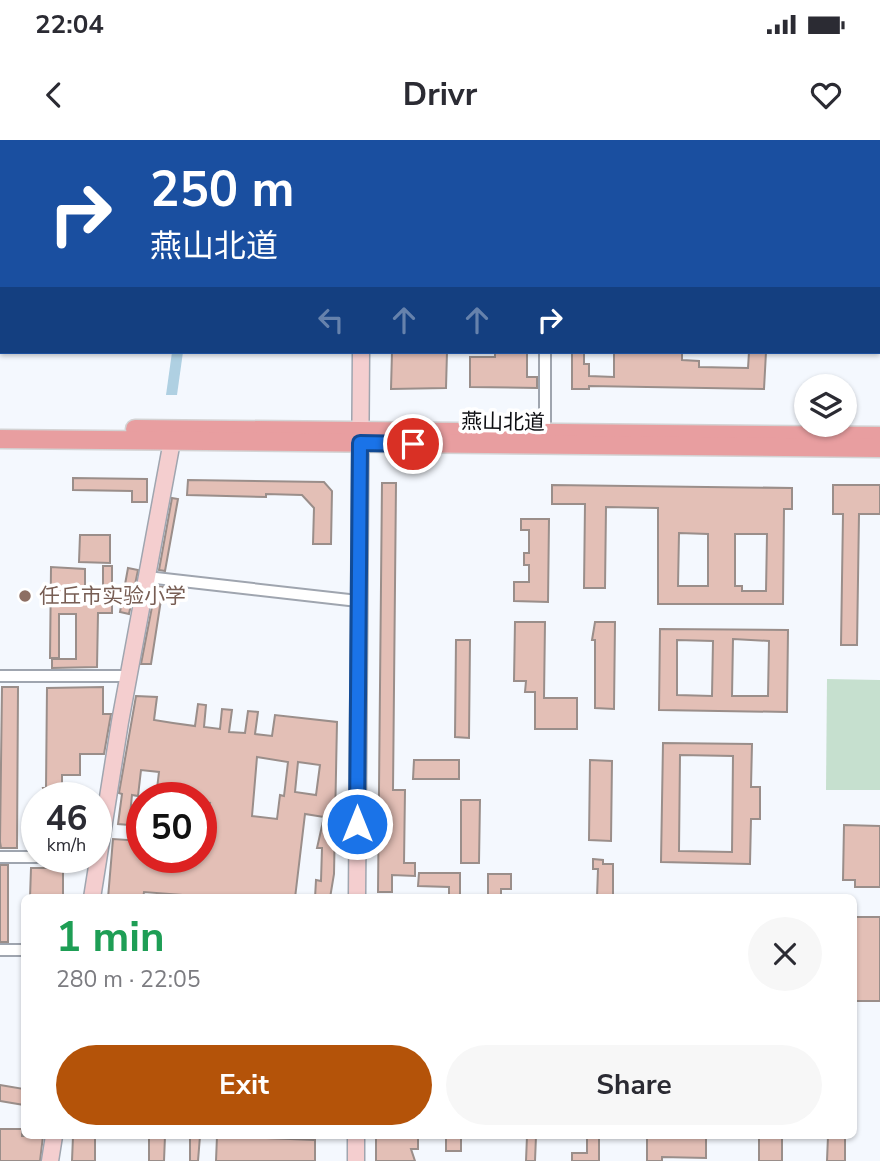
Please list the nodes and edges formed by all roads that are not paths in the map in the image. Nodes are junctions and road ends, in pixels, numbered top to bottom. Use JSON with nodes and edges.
{"nodes":[{"id":1,"x":361,"y":354,"type":"edge"},
{"id":2,"x":545,"y":354,"type":"edge"},
{"id":3,"x":0,"y":427,"type":"edge"},
{"id":4,"x":545,"y":432,"type":"junction"},
{"id":5,"x":880,"y":436,"type":"edge"},
{"id":6,"x":360,"y":437,"type":"junction"},
{"id":7,"x":0,"y":439,"type":"edge"},
{"id":8,"x":172,"y":441,"type":"junction"},
{"id":9,"x":880,"y":448,"type":"edge"},
{"id":10,"x":147,"y":578,"type":"junction"},
{"id":11,"x":358,"y":601,"type":"junction"},
{"id":12,"x":0,"y":676,"type":"edge"},
{"id":13,"x":128,"y":676,"type":"junction"},
{"id":14,"x":110,"y":782,"type":"edge"},
{"id":15,"x":0,"y":857,"type":"edge"},
{"id":16,"x":21,"y":857,"type":"edge"},
{"id":17,"x":95,"y":873,"type":"edge"},
{"id":18,"x":92,"y":894,"type":"edge"},
{"id":19,"x":357,"y":894,"type":"edge"},
{"id":20,"x":0,"y":950,"type":"edge"},
{"id":21,"x":21,"y":950,"type":"edge"},
{"id":22,"x":54,"y":1139,"type":"edge"},
{"id":23,"x":356,"y":1139,"type":"edge"},
{"id":24,"x":50,"y":1161,"type":"edge"},
{"id":25,"x":356,"y":1161,"type":"edge"}],
"edges":[{"from":1,"to":6,"type":"main road"},
{"from":2,"to":4,"type":"street"},
{"from":3,"to":6,"type":"main road","name":"燕山北道"},
{"from":4,"to":5,"type":"main road","name":"燕山北道"},
{"from":4,"to":6,"type":"main road","name":"燕山北道"},
{"from":6,"to":8,"type":"main road","name":"燕山北道"},
{"from":6,"to":9,"type":"main road","name":"燕山北道"},
{"from":6,"to":11,"type":"main road"},
{"from":7,"to":8,"type":"main road","name":"燕山北道"},
{"from":8,"to":10,"type":"main road"},
{"from":10,"to":11,"type":"street"},
{"from":10,"to":13,"type":"main road"},
{"from":11,"to":19,"type":"main road"},
{"from":12,"to":13,"type":"street"},
{"from":13,"to":14,"type":"main road"},
{"from":15,"to":16,"type":"street"},
{"from":17,"to":18,"type":"main road"},
{"from":20,"to":21,"type":"street"},
{"from":22,"to":24,"type":"main road"},
{"from":23,"to":25,"type":"main road"}]}
